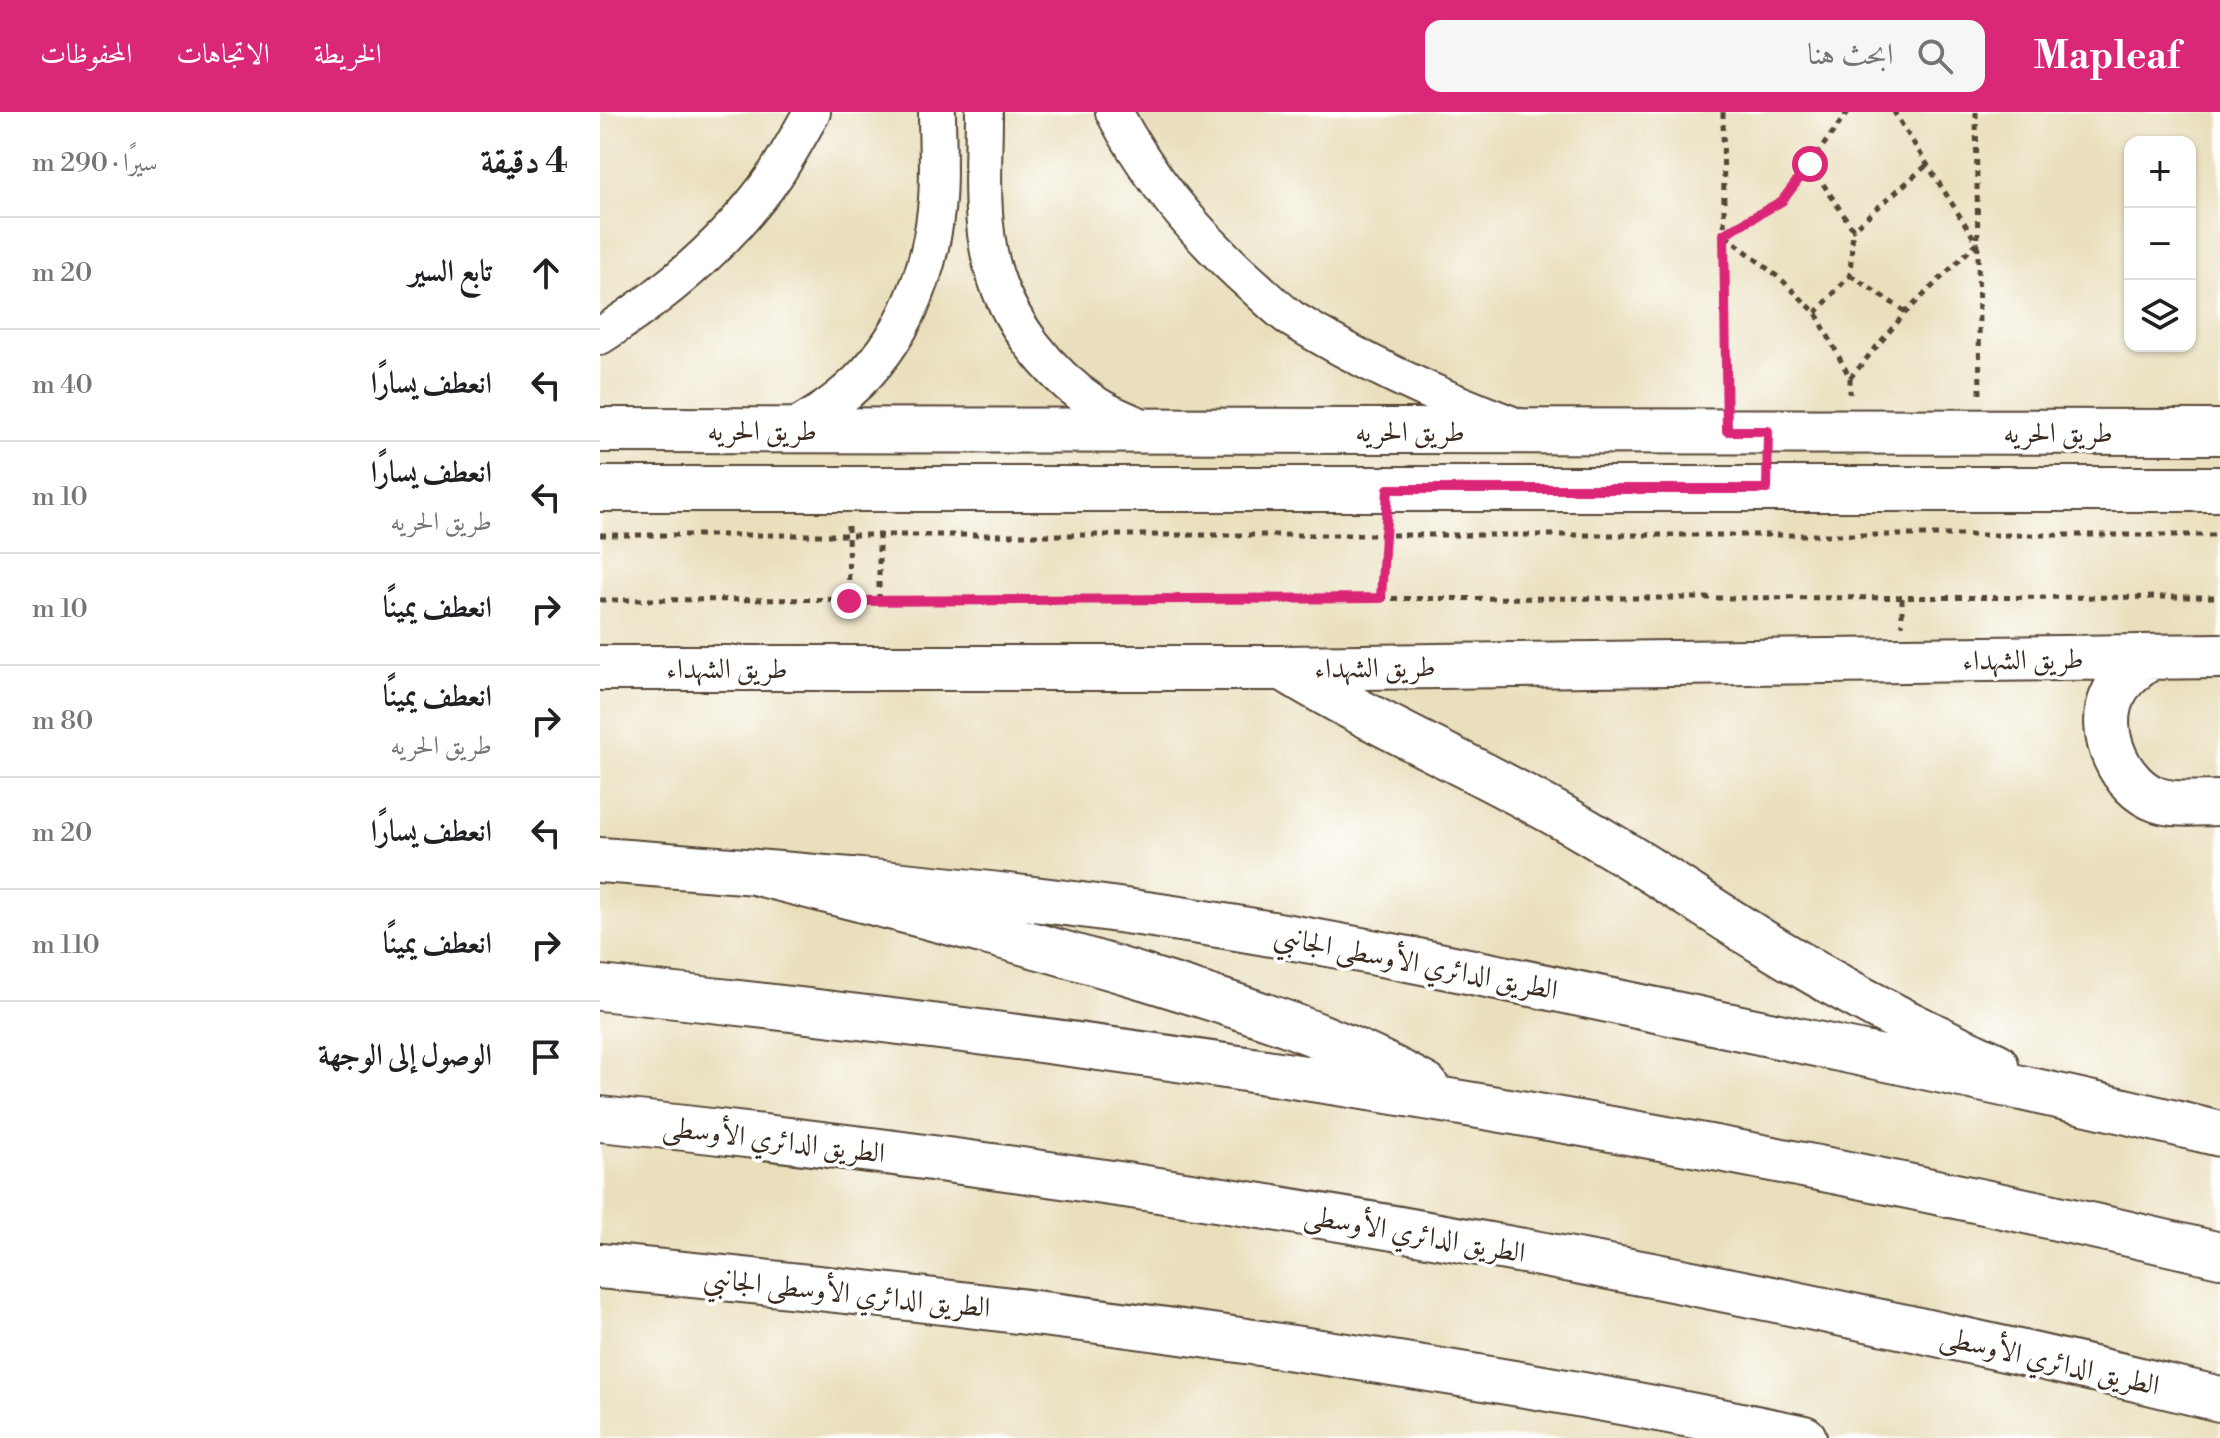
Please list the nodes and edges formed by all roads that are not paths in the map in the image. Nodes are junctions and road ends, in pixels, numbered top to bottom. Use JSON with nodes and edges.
{"nodes":[{"id":1,"x":812,"y":112,"type":"edge"},
{"id":2,"x":937,"y":112,"type":"edge"},
{"id":3,"x":984,"y":112,"type":"edge"},
{"id":4,"x":1114,"y":112,"type":"edge"},
{"id":5,"x":600,"y":336,"type":"edge"},
{"id":6,"x":600,"y":430,"type":"edge"},
{"id":7,"x":791,"y":430,"type":"junction"},
{"id":8,"x":1151,"y":431,"type":"junction"},
{"id":9,"x":1531,"y":431,"type":"junction"},
{"id":10,"x":1747,"y":431,"type":"junction"},
{"id":11,"x":2220,"y":432,"type":"edge"},
{"id":12,"x":600,"y":489,"type":"edge"},
{"id":13,"x":1767,"y":489,"type":"junction"},
{"id":14,"x":2220,"y":489,"type":"edge"},
{"id":15,"x":2220,"y":656,"type":"edge"},
{"id":16,"x":2150,"y":657,"type":"junction"},
{"id":17,"x":600,"y":668,"type":"edge"},
{"id":18,"x":1283,"y":668,"type":"junction"},
{"id":19,"x":2220,"y":803,"type":"edge"},
{"id":20,"x":600,"y":860,"type":"edge"},
{"id":21,"x":758,"y":873,"type":"junction"},
{"id":22,"x":600,"y":988,"type":"edge"},
{"id":23,"x":2059,"y":1096,"type":"junction"},
{"id":24,"x":1456,"y":1103,"type":"junction"},
{"id":25,"x":600,"y":1119,"type":"edge"},
{"id":26,"x":2220,"y":1134,"type":"edge"},
{"id":27,"x":2220,"y":1255,"type":"edge"},
{"id":28,"x":600,"y":1266,"type":"edge"},
{"id":29,"x":2220,"y":1399,"type":"edge"},
{"id":30,"x":1804,"y":1438,"type":"edge"}],
"edges":[{"from":1,"to":5,"type":"street"},
{"from":2,"to":7,"type":"street"},
{"from":3,"to":8,"type":"street"},
{"from":4,"to":9,"type":"street"},
{"from":6,"to":7,"type":"main road","name":"طريق الحريه"},
{"from":7,"to":8,"type":"main road","name":"طريق الحريه"},
{"from":8,"to":9,"type":"main road","name":"طريق الحريه"},
{"from":9,"to":10,"type":"main road","name":"طريق الحريه"},
{"from":10,"to":11,"type":"main road","name":"طريق الحريه"},
{"from":10,"to":13,"type":"main road"},
{"from":12,"to":13,"type":"main road","name":"طريق الحريه"},
{"from":13,"to":14,"type":"main road","name":"طريق الحريه"},
{"from":15,"to":16,"type":"main road","name":"طريق الشهداء"},
{"from":16,"to":18,"type":"main road","name":"طريق الشهداء"},
{"from":16,"to":19,"type":"main road","name":"طريق الشهداء"},
{"from":17,"to":18,"type":"main road","name":"طريق الشهداء"},
{"from":18,"to":23,"type":"main road"},
{"from":20,"to":21,"type":"main road","name":"الطريق الدائري الأوسطى الجانبي"},
{"from":21,"to":23,"type":"main road","name":"الطريق الدائري الأوسطى الجانبي"},
{"from":21,"to":24,"type":"main road"},
{"from":22,"to":24,"type":"main road"},
{"from":23,"to":26,"type":"main road","name":"الطريق الدائري الأوسطى الجانبي"},
{"from":24,"to":27,"type":"main road"},
{"from":25,"to":29,"type":"main road","name":"الطريق الدائري الأوسطى"},
{"from":28,"to":30,"type":"main road","name":"الطريق الدائري الأوسطى الجانبي"}]}
